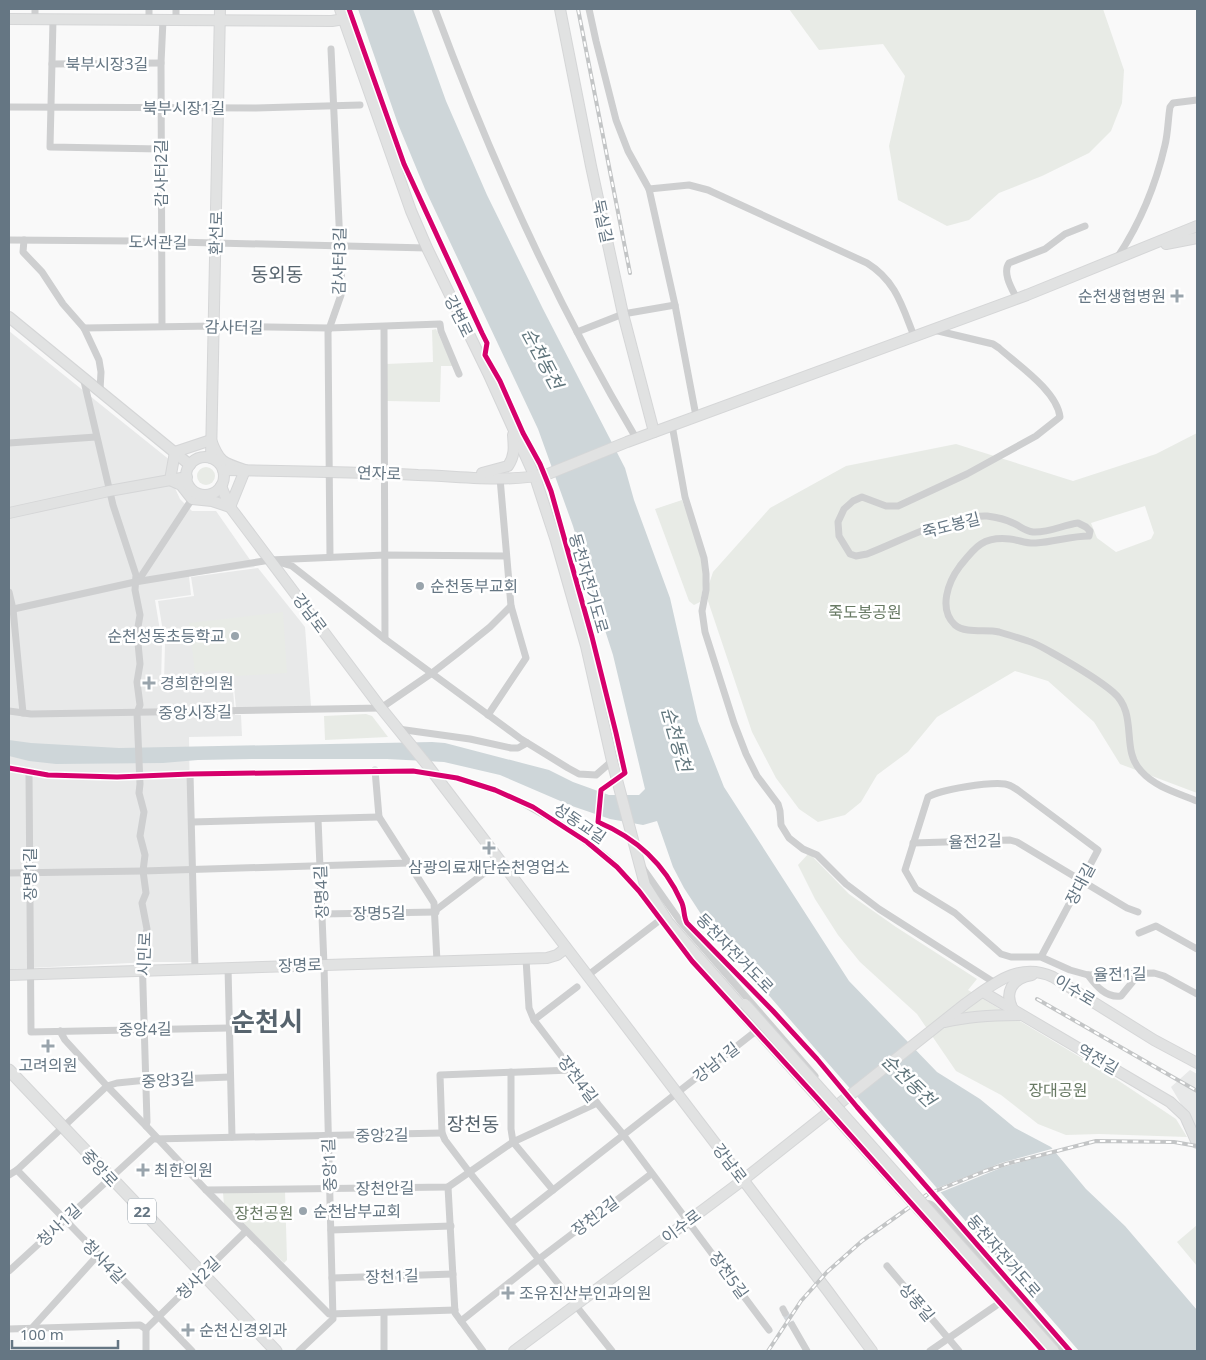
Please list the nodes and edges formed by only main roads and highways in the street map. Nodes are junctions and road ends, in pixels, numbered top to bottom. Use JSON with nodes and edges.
{"nodes":[{"id":1,"x":220,"y":9,"type":"edge"},
{"id":2,"x":560,"y":9,"type":"edge"},
{"id":3,"x":35,"y":14,"type":"edge"},
{"id":4,"x":342,"y":14,"type":"edge"},
{"id":5,"x":9,"y":19,"type":"edge"},
{"id":6,"x":220,"y":21,"type":"junction"},
{"id":7,"x":1197,"y":226,"type":"edge"},
{"id":8,"x":1197,"y":238,"type":"edge"},
{"id":9,"x":1146,"y":248,"type":"junction"},
{"id":10,"x":9,"y":316,"type":"edge"},
{"id":11,"x":512,"y":426,"type":"junction"},
{"id":12,"x":654,"y":432,"type":"junction"},
{"id":13,"x":211,"y":440,"type":"junction"},
{"id":14,"x":175,"y":452,"type":"junction"},
{"id":15,"x":211,"y":458,"type":"junction"},
{"id":16,"x":190,"y":464,"type":"junction"},
{"id":17,"x":223,"y":470,"type":"junction"},
{"id":18,"x":245,"y":470,"type":"junction"},
{"id":19,"x":466,"y":476,"type":"junction"},
{"id":20,"x":187,"y":477,"type":"junction"},
{"id":21,"x":535,"y":477,"type":"junction"},
{"id":22,"x":170,"y":480,"type":"junction"},
{"id":23,"x":221,"y":486,"type":"junction"},
{"id":24,"x":195,"y":496,"type":"junction"},
{"id":25,"x":230,"y":507,"type":"junction"},
{"id":26,"x":9,"y":513,"type":"edge"},
{"id":27,"x":640,"y":864,"type":"junction"},
{"id":28,"x":566,"y":948,"type":"junction"},
{"id":29,"x":9,"y":975,"type":"edge"},
{"id":30,"x":1053,"y":977,"type":"junction"},
{"id":31,"x":983,"y":992,"type":"junction"},
{"id":32,"x":744,"y":1005,"type":"junction"},
{"id":33,"x":1019,"y":1014,"type":"junction"},
{"id":34,"x":942,"y":1023,"type":"junction"},
{"id":35,"x":1197,"y":1063,"type":"edge"},
{"id":36,"x":9,"y":1070,"type":"edge"},
{"id":37,"x":1197,"y":1143,"type":"edge"},
{"id":38,"x":743,"y":1180,"type":"junction"},
{"id":39,"x":276,"y":1351,"type":"edge"},
{"id":40,"x":514,"y":1351,"type":"edge"},
{"id":41,"x":872,"y":1351,"type":"edge"},
{"id":42,"x":1050,"y":1351,"type":"edge"},
{"id":43,"x":1054,"y":1351,"type":"edge"}],
"edges":[{"from":1,"to":6,"type":"main road","name":"환선로"},
{"from":2,"to":12,"type":"main road","name":"둑실길"},
{"from":3,"to":5,"type":"main road"},
{"from":3,"to":6,"type":"main road"},
{"from":4,"to":6,"type":"main road"},
{"from":4,"to":11,"type":"main road","name":"강변로"},
{"from":6,"to":13,"type":"main road","name":"환선로"},
{"from":7,"to":9,"type":"main road"},
{"from":8,"to":9,"type":"main road"},
{"from":9,"to":12,"type":"main road","name":"연자로"},
{"from":10,"to":14,"type":"main road"},
{"from":11,"to":19,"type":"main road"},
{"from":11,"to":21,"type":"main road","name":"강변로"},
{"from":12,"to":21,"type":"main road","name":"연자로"},
{"from":13,"to":14,"type":"main road"},
{"from":13,"to":15,"type":"main road","name":"환선로"},
{"from":13,"to":18,"type":"main road"},
{"from":14,"to":16,"type":"main road"},
{"from":14,"to":22,"type":"main road"},
{"from":15,"to":16,"type":"main road"},
{"from":15,"to":17,"type":"main road"},
{"from":16,"to":20,"type":"main road"},
{"from":17,"to":18,"type":"main road","name":"연자로"},
{"from":17,"to":23,"type":"main road"},
{"from":18,"to":19,"type":"main road","name":"연자로"},
{"from":18,"to":25,"type":"main road"},
{"from":19,"to":21,"type":"main road","name":"연자로"},
{"from":20,"to":22,"type":"main road"},
{"from":20,"to":24,"type":"main road"},
{"from":21,"to":27,"type":"main road","name":"강변로"},
{"from":22,"to":24,"type":"main road"},
{"from":22,"to":26,"type":"main road"},
{"from":23,"to":24,"type":"main road"},
{"from":23,"to":25,"type":"main road","name":"강남로"},
{"from":24,"to":25,"type":"main road"},
{"from":25,"to":28,"type":"main road","name":"강남로"},
{"from":27,"to":32,"type":"main road"},
{"from":27,"to":32,"type":"main road"},
{"from":28,"to":29,"type":"main road","name":"장명로"},
{"from":28,"to":38,"type":"main road","name":"강남로"},
{"from":30,"to":31,"type":"main road","name":"이수로"},
{"from":30,"to":33,"type":"main road"},
{"from":30,"to":35,"type":"main road","name":"이수로"},
{"from":31,"to":33,"type":"main road","name":"역전길"},
{"from":31,"to":34,"type":"main road","name":"이수로"},
{"from":32,"to":42,"type":"main road","bridge":true},
{"from":32,"to":43,"type":"main road","bridge":true},
{"from":33,"to":34,"type":"main road"},
{"from":33,"to":37,"type":"main road","name":"역전길"},
{"from":34,"to":38,"type":"main road","name":"이수로"},
{"from":36,"to":39,"type":"main road","name":"중앙로","number":"22"},
{"from":38,"to":40,"type":"main road","name":"이수로"},
{"from":38,"to":41,"type":"main road","name":"강남로"}]}
